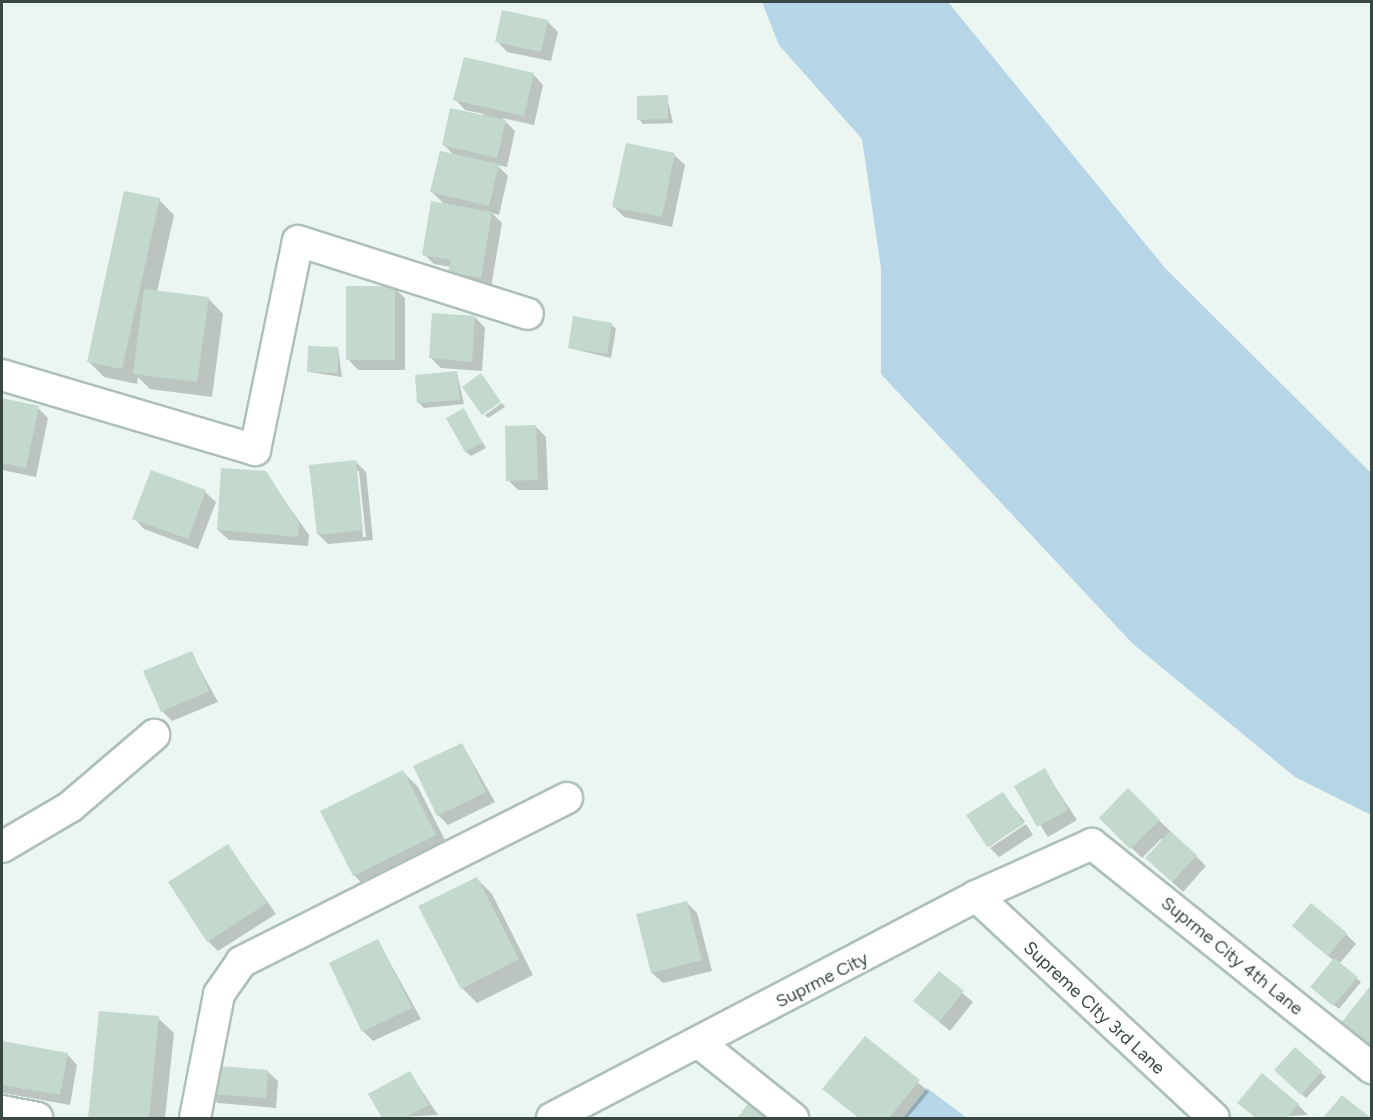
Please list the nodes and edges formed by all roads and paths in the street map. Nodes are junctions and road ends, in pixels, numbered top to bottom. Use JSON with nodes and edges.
{"nodes":[{"id":1,"x":528,"y":314,"type":"dead end"},
{"id":2,"x":2,"y":375,"type":"edge"},
{"id":3,"x":154,"y":735,"type":"dead end"},
{"id":4,"x":567,"y":798,"type":"dead end"},
{"id":5,"x":1092,"y":843,"type":"joint"},
{"id":6,"x":2,"y":847,"type":"edge"},
{"id":7,"x":976,"y":896,"type":"junction"},
{"id":8,"x":698,"y":1042,"type":"junction"},
{"id":9,"x":1371,"y":1068,"type":"edge"},
{"id":10,"x":2,"y":1111,"type":"edge"},
{"id":11,"x":36,"y":1119,"type":"edge"},
{"id":12,"x":195,"y":1119,"type":"edge"},
{"id":13,"x":552,"y":1119,"type":"edge"},
{"id":14,"x":793,"y":1119,"type":"edge"},
{"id":15,"x":1214,"y":1119,"type":"edge"}],
"edges":[{"from":1,"to":2,"type":"street"},
{"from":3,"to":6,"type":"street"},
{"from":4,"to":12,"type":"street"},
{"from":5,"to":7,"type":"street","name":"Suprme City"},
{"from":5,"to":9,"type":"street","name":"Suprme City 4th Lane"},
{"from":7,"to":8,"type":"street","name":"Suprme City"},
{"from":7,"to":15,"type":"street","name":"Supreme CIty 3rd Lane"},
{"from":8,"to":13,"type":"street","name":"Suprme City"},
{"from":8,"to":14,"type":"street"},
{"from":10,"to":11,"type":"street"}]}
